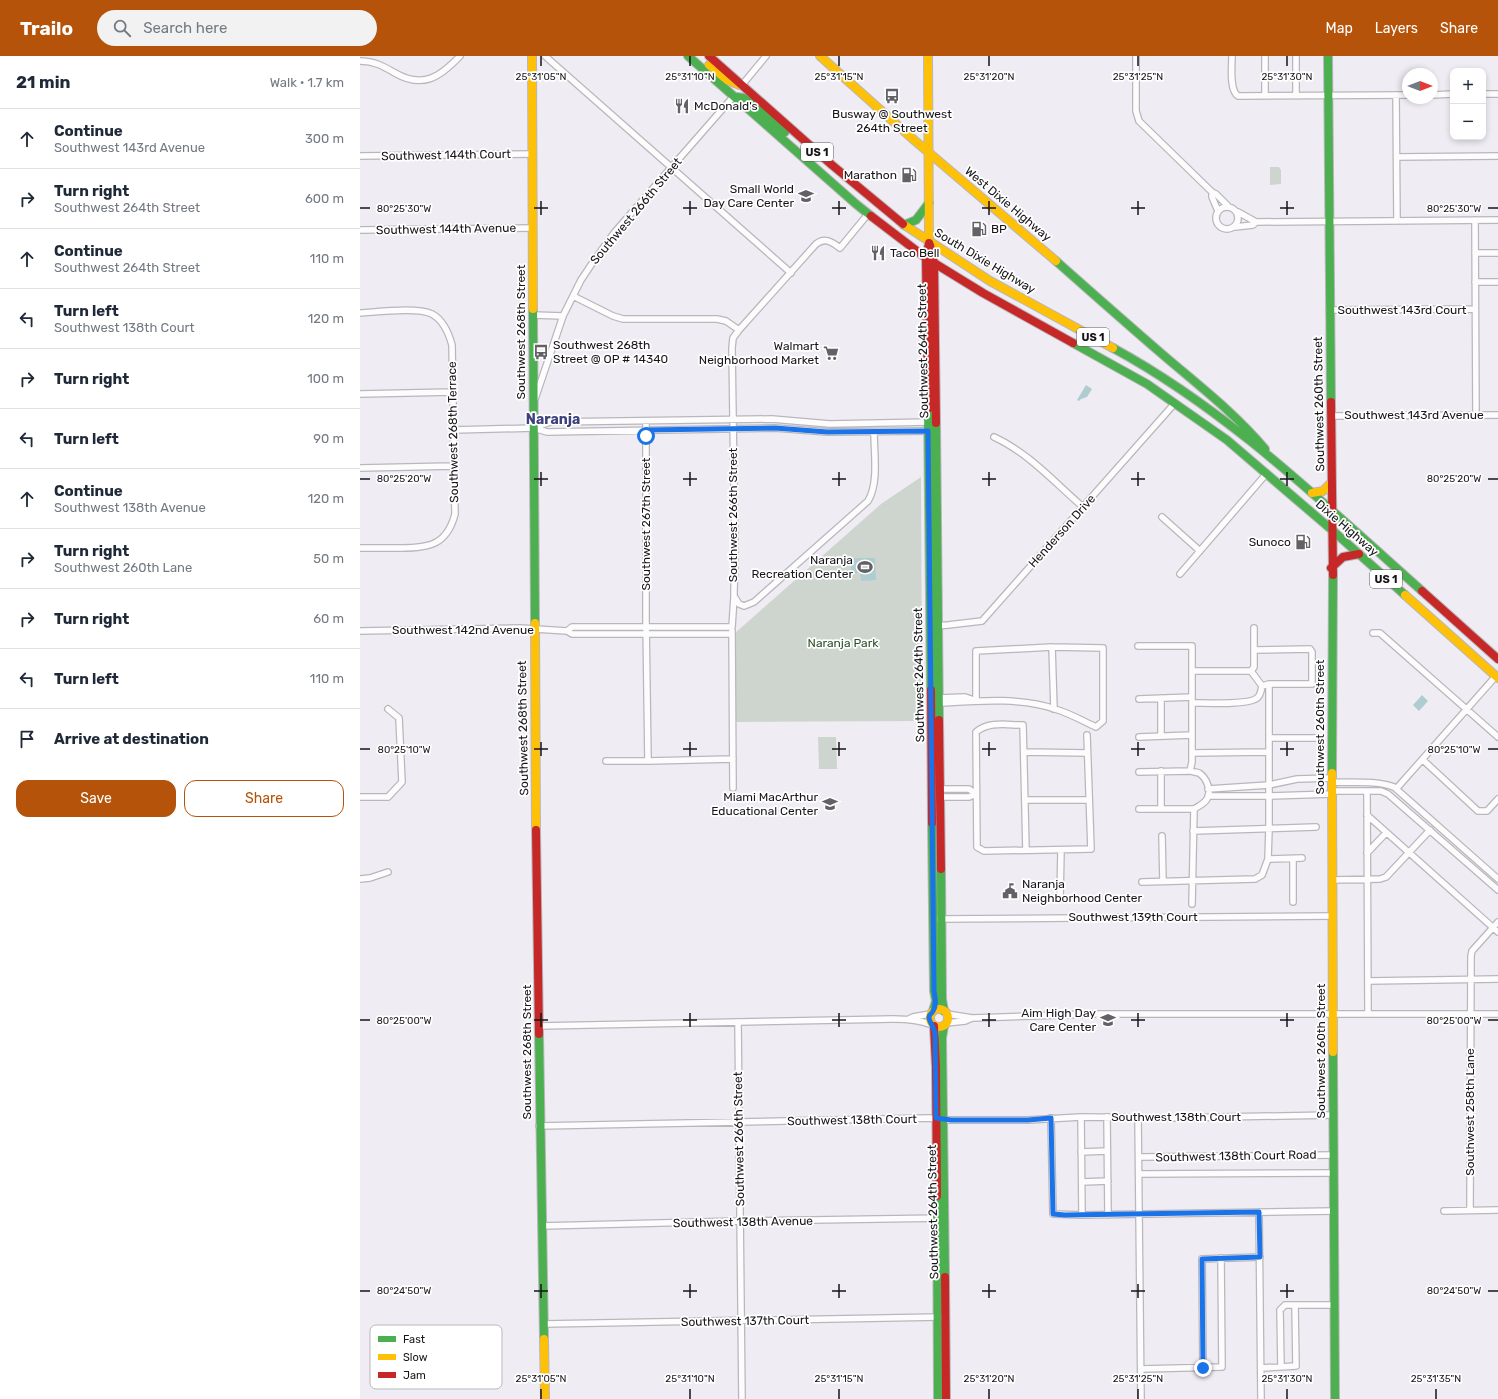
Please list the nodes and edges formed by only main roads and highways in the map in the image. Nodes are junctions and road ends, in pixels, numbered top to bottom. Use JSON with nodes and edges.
{"nodes":[{"id":1,"x":532,"y":56,"type":"edge"},
{"id":2,"x":688,"y":56,"type":"edge"},
{"id":3,"x":698,"y":56,"type":"edge"},
{"id":4,"x":709,"y":56,"type":"edge"},
{"id":5,"x":820,"y":56,"type":"edge"},
{"id":6,"x":928,"y":56,"type":"edge"},
{"id":7,"x":1328,"y":56,"type":"edge"},
{"id":8,"x":742,"y":85,"type":"junction"},
{"id":9,"x":733,"y":97,"type":"junction"},
{"id":10,"x":807,"y":142,"type":"junction"},
{"id":11,"x":929,"y":152,"type":"junction"},
{"id":12,"x":929,"y":204,"type":"junction"},
{"id":13,"x":904,"y":225,"type":"junction"},
{"id":14,"x":929,"y":242,"type":"junction"},
{"id":15,"x":926,"y":258,"type":"junction"},
{"id":16,"x":934,"y":263,"type":"junction"},
{"id":17,"x":1180,"y":370,"type":"junction"},
{"id":18,"x":1183,"y":390,"type":"junction"},
{"id":19,"x":1175,"y":402,"type":"junction"},
{"id":20,"x":932,"y":427,"type":"junction"},
{"id":21,"x":1270,"y":456,"type":"junction"},
{"id":22,"x":1332,"y":482,"type":"junction"},
{"id":23,"x":1312,"y":493,"type":"junction"},
{"id":24,"x":1333,"y":512,"type":"junction"},
{"id":25,"x":1332,"y":530,"type":"junction"},
{"id":26,"x":1359,"y":554,"type":"junction"},
{"id":27,"x":1331,"y":568,"type":"junction"},
{"id":28,"x":934,"y":626,"type":"junction"},
{"id":29,"x":1498,"y":659,"type":"edge"},
{"id":30,"x":1497,"y":677,"type":"edge"},
{"id":31,"x":938,"y":919,"type":"junction"},
{"id":32,"x":946,"y":1012,"type":"junction"},
{"id":33,"x":932,"y":1013,"type":"junction"},
{"id":34,"x":933,"y":1025,"type":"junction"},
{"id":35,"x":945,"y":1025,"type":"junction"},
{"id":36,"x":940,"y":1119,"type":"junction"},
{"id":37,"x":942,"y":1317,"type":"junction"},
{"id":38,"x":545,"y":1399,"type":"edge"},
{"id":39,"x":938,"y":1399,"type":"edge"},
{"id":40,"x":946,"y":1399,"type":"edge"},
{"id":41,"x":1335,"y":1399,"type":"edge"}],
"edges":[{"from":1,"to":38,"type":"main road","name":"Southwest 268th Street"},
{"from":2,"to":9,"type":"main road","number":"US 1"},
{"from":3,"to":8,"type":"main road"},
{"from":4,"to":8,"type":"main road","name":"South Dixie Highway","number":"US 1"},
{"from":5,"to":11,"type":"main road","name":"West Dixie Highway"},
{"from":6,"to":11,"type":"main road","name":"Southwest 264th Street"},
{"from":7,"to":22,"type":"main road","name":"Southwest 260th Street"},
{"from":8,"to":10,"type":"main road","name":"South Dixie Highway","number":"US 1"},
{"from":9,"to":10,"type":"main road"},
{"from":9,"to":15,"type":"main road","number":"US 1"},
{"from":10,"to":13,"type":"main road","name":"South Dixie Highway","number":"US 1"},
{"from":11,"to":12,"type":"main road","name":"Southwest 264th Street"},
{"from":11,"to":17,"type":"main road","name":"West Dixie Highway"},
{"from":12,"to":13,"type":"main road"},
{"from":12,"to":14,"type":"main road","name":"Southwest 264th Street"},
{"from":13,"to":14,"type":"main road","name":"South Dixie Highway","number":"US 1"},
{"from":14,"to":15,"type":"main road","name":"Southwest 264th Street"},
{"from":14,"to":16,"type":"main road","name":"Southwest 264th Street"},
{"from":14,"to":18,"type":"main road","name":"South Dixie Highway","number":"US 1"},
{"from":15,"to":16,"type":"main road","number":"US 1"},
{"from":15,"to":20,"type":"main road","name":"Southwest 264th Street"},
{"from":16,"to":19,"type":"main road","number":"US 1"},
{"from":16,"to":20,"type":"main road","name":"Southwest 264th Street"},
{"from":17,"to":18,"type":"main road"},
{"from":17,"to":21,"type":"main road","name":"West Dixie Highway"},
{"from":18,"to":19,"type":"main road"},
{"from":18,"to":21,"type":"main road","name":"South Dixie Highway","number":"US 1"},
{"from":19,"to":25,"type":"main road","name":"Dixie Highway","number":"US 1"},
{"from":20,"to":28,"type":"main road","name":"Southwest 264th Street"},
{"from":21,"to":23,"type":"main road","name":"Dixie Highway","number":"US 1"},
{"from":22,"to":23,"type":"main road"},
{"from":22,"to":24,"type":"main road","name":"Southwest 260th Street"},
{"from":23,"to":24,"type":"main road","name":"Dixie Highway","number":"US 1"},
{"from":24,"to":25,"type":"main road","name":"Southwest 260th Street"},
{"from":24,"to":29,"type":"main road","name":"Dixie Highway","number":"US 1"},
{"from":25,"to":26,"type":"main road","name":"Dixie Highway","number":"US 1"},
{"from":25,"to":27,"type":"main road","name":"Southwest 260th Street"},
{"from":26,"to":27,"type":"main road"},
{"from":26,"to":30,"type":"main road","name":"Dixie Highway","number":"US 1"},
{"from":27,"to":41,"type":"main road","name":"Southwest 260th Street"},
{"from":28,"to":31,"type":"main road","name":"Southwest 264th Street"},
{"from":28,"to":31,"type":"main road","name":"Southwest 264th Street"},
{"from":31,"to":32,"type":"main road","name":"Southwest 264th Street"},
{"from":31,"to":33,"type":"main road","name":"Southwest 264th Street"},
{"from":32,"to":33,"type":"main road"},
{"from":32,"to":35,"type":"main road"},
{"from":33,"to":34,"type":"main road"},
{"from":34,"to":35,"type":"main road"},
{"from":34,"to":36,"type":"main road","name":"Southwest 264th Street"},
{"from":35,"to":36,"type":"main road","name":"Southwest 264th Street"},
{"from":36,"to":37,"type":"main road","name":"Southwest 264th Street"},
{"from":37,"to":39,"type":"main road","name":"Southwest 264th Street"},
{"from":37,"to":40,"type":"main road","name":"Southwest 264th Street"}]}
